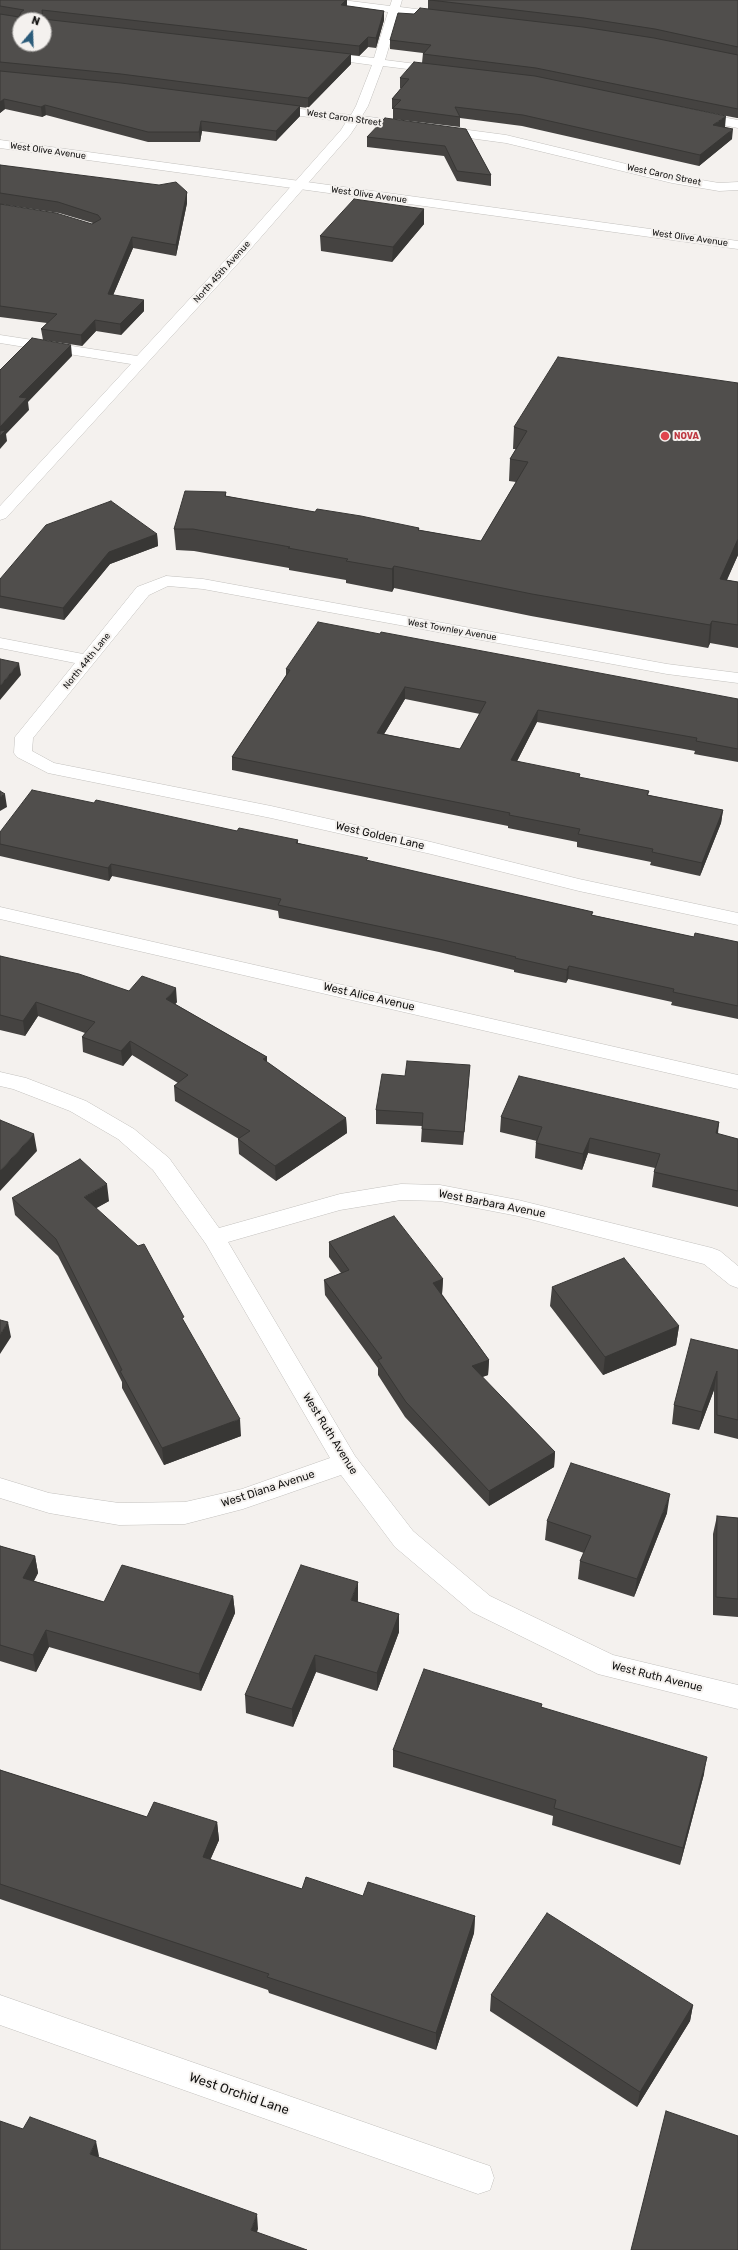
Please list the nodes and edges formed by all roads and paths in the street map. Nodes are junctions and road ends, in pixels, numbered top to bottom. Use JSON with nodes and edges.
{"nodes":[{"id":1,"x":316,"y":0,"type":"edge"},
{"id":2,"x":395,"y":5,"type":"edge"},
{"id":3,"x":457,"y":17,"type":"edge"},
{"id":4,"x":309,"y":54,"type":"edge"},
{"id":5,"x":379,"y":62,"type":"junction"},
{"id":6,"x":449,"y":71,"type":"edge"},
{"id":7,"x":260,"y":106,"type":"edge"},
{"id":8,"x":683,"y":113,"type":"edge"},
{"id":9,"x":354,"y":119,"type":"junction"},
{"id":10,"x":738,"y":124,"type":"edge"},
{"id":11,"x":0,"y":144,"type":"edge"},
{"id":12,"x":543,"y":147,"type":"junction"},
{"id":13,"x":527,"y":159,"type":"dead end"},
{"id":14,"x":301,"y":185,"type":"junction"},
{"id":15,"x":738,"y":186,"type":"edge"},
{"id":16,"x":738,"y":245,"type":"edge"},
{"id":17,"x":0,"y":339,"type":"edge"},
{"id":18,"x":141,"y":361,"type":"junction"},
{"id":19,"x":0,"y":515,"type":"edge"},
{"id":20,"x":166,"y":581,"type":"joint"},
{"id":21,"x":0,"y":643,"type":"edge"},
{"id":22,"x":88,"y":660,"type":"junction"},
{"id":23,"x":738,"y":678,"type":"edge"},
{"id":24,"x":23,"y":753,"type":"joint"},
{"id":25,"x":0,"y":913,"type":"edge"},
{"id":26,"x":737,"y":915,"type":"edge"},
{"id":27,"x":0,"y":1079,"type":"edge"},
{"id":28,"x":738,"y":1082,"type":"edge"},
{"id":29,"x":214,"y":1238,"type":"junction"},
{"id":30,"x":738,"y":1279,"type":"edge"},
{"id":31,"x":346,"y":1462,"type":"junction"},
{"id":32,"x":0,"y":1488,"type":"edge"},
{"id":33,"x":738,"y":1697,"type":"edge"},
{"id":34,"x":0,"y":2010,"type":"edge"},
{"id":35,"x":478,"y":2178,"type":"dead end"}],
"edges":[{"from":1,"to":2,"type":"street"},
{"from":2,"to":3,"type":"street"},
{"from":2,"to":5,"type":"street","name":"North 45th Avenue"},
{"from":4,"to":5,"type":"street"},
{"from":5,"to":6,"type":"street"},
{"from":5,"to":9,"type":"street","name":"North 45th Avenue"},
{"from":7,"to":9,"type":"street","name":"West Caron Street"},
{"from":8,"to":10,"type":"street"},
{"from":9,"to":12,"type":"street","name":"West Caron Street"},
{"from":9,"to":14,"type":"street","name":"North 45th Avenue"},
{"from":11,"to":14,"type":"street","name":"West Olive Avenue"},
{"from":12,"to":13,"type":"street"},
{"from":12,"to":15,"type":"street","name":"West Caron Street"},
{"from":14,"to":16,"type":"street","name":"West Olive Avenue"},
{"from":14,"to":18,"type":"street","name":"North 45th Avenue"},
{"from":17,"to":18,"type":"street"},
{"from":18,"to":19,"type":"street","name":"North 45th Avenue"},
{"from":20,"to":22,"type":"street","name":"North 44th Lane"},
{"from":20,"to":23,"type":"street","name":"West Townley Avenue"},
{"from":21,"to":22,"type":"street"},
{"from":22,"to":24,"type":"street","name":"North 44th Lane"},
{"from":24,"to":26,"type":"street","name":"West Golden Lane"},
{"from":25,"to":28,"type":"street","name":"West Alice Avenue"},
{"from":27,"to":29,"type":"street","name":"West Ruth Avenue"},
{"from":29,"to":30,"type":"street","name":"West Barbara Avenue"},
{"from":29,"to":31,"type":"street","name":"West Ruth Avenue"},
{"from":31,"to":32,"type":"street","name":"West Diana Avenue"},
{"from":31,"to":33,"type":"street","name":"West Ruth Avenue"},
{"from":34,"to":35,"type":"street","name":"West Orchid Lane"}]}
